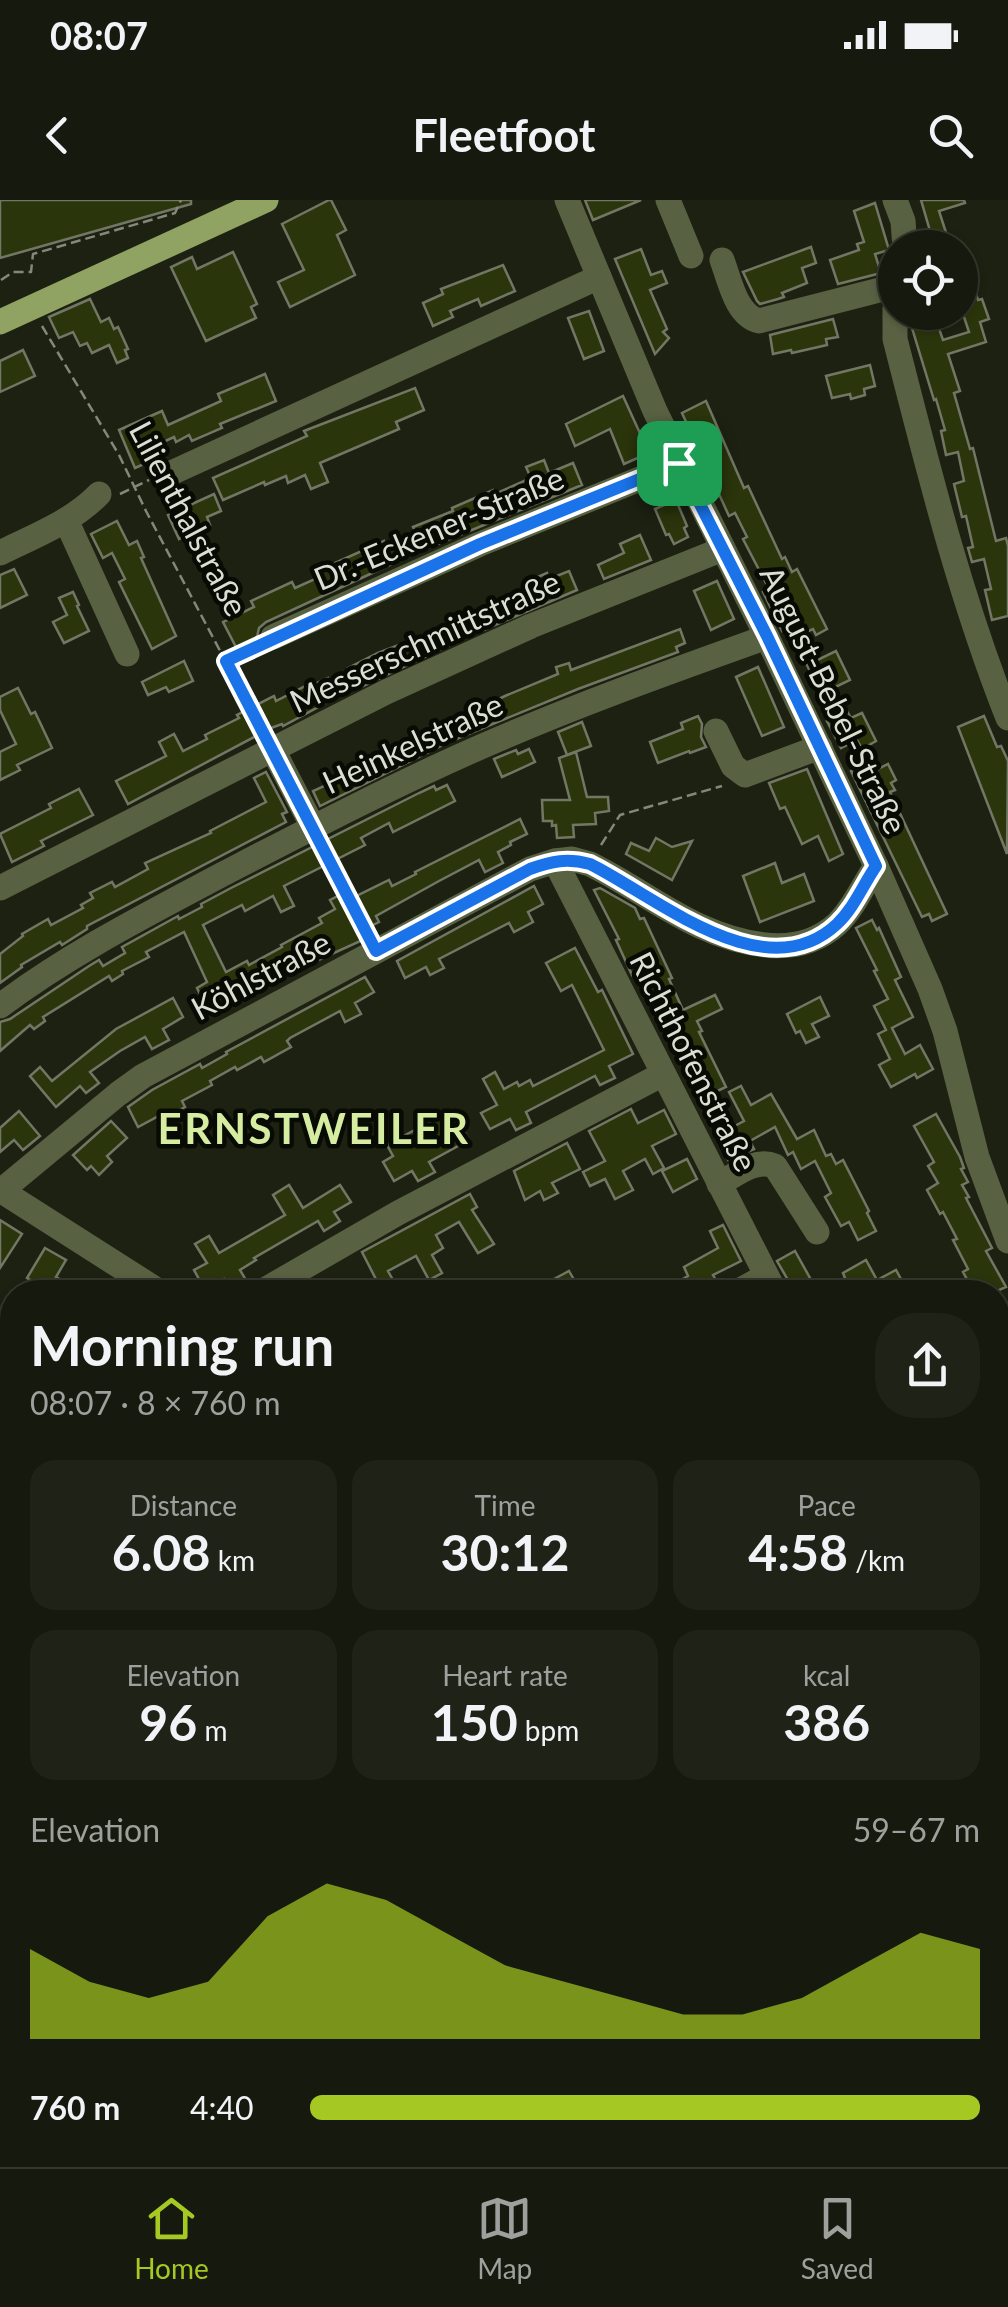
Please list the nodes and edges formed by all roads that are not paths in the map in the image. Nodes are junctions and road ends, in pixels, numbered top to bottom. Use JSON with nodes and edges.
{"nodes":[{"id":1,"x":266,"y":200,"type":"edge"},
{"id":2,"x":567,"y":200,"type":"edge"},
{"id":3,"x":668,"y":200,"type":"edge"},
{"id":4,"x":895,"y":200,"type":"edge"},
{"id":5,"x":904,"y":230,"type":"edge"},
{"id":6,"x":691,"y":256,"type":"dead end"},
{"id":7,"x":722,"y":260,"type":"dead end"},
{"id":8,"x":599,"y":277,"type":"junction"},
{"id":9,"x":878,"y":290,"type":"edge"},
{"id":10,"x":0,"y":322,"type":"edge"},
{"id":11,"x":895,"y":330,"type":"edge"},
{"id":12,"x":679,"y":463,"type":"junction"},
{"id":13,"x":170,"y":474,"type":"road end"},
{"id":14,"x":99,"y":494,"type":"road end"},
{"id":15,"x":66,"y":520,"type":"junction"},
{"id":16,"x":723,"y":549,"type":"junction"},
{"id":17,"x":0,"y":553,"type":"edge"},
{"id":18,"x":767,"y":636,"type":"junction"},
{"id":19,"x":273,"y":638,"type":"road end"},
{"id":20,"x":127,"y":654,"type":"dead end"},
{"id":21,"x":1008,"y":718,"type":"edge"},
{"id":22,"x":716,"y":730,"type":"dead end"},
{"id":23,"x":820,"y":747,"type":"junction"},
{"id":24,"x":272,"y":748,"type":"junction"},
{"id":25,"x":313,"y":827,"type":"junction"},
{"id":26,"x":554,"y":861,"type":"junction"},
{"id":27,"x":876,"y":866,"type":"junction"},
{"id":28,"x":0,"y":888,"type":"edge"},
{"id":29,"x":0,"y":1006,"type":"edge"},
{"id":30,"x":663,"y":1074,"type":"junction"},
{"id":31,"x":719,"y":1184,"type":"junction"},
{"id":32,"x":1,"y":1190,"type":"edge"},
{"id":33,"x":817,"y":1232,"type":"dead end"},
{"id":34,"x":1008,"y":1241,"type":"edge"},
{"id":35,"x":141,"y":1280,"type":"edge"},
{"id":36,"x":282,"y":1280,"type":"edge"},
{"id":37,"x":768,"y":1280,"type":"edge"}],
"edges":[{"from":1,"to":10,"type":"main road"},
{"from":2,"to":8,"type":"street","name":"August-Bebel-Straße"},
{"from":3,"to":6,"type":"street"},
{"from":4,"to":5,"type":"street"},
{"from":7,"to":9,"type":"street"},
{"from":8,"to":12,"type":"street","name":"August-Bebel-Straße"},
{"from":8,"to":13,"type":"street"},
{"from":11,"to":21,"type":"street"},
{"from":12,"to":16,"type":"street","name":"August-Bebel-Straße"},
{"from":12,"to":19,"type":"street","name":"Dr.-Eckener-Straße"},
{"from":14,"to":15,"type":"street"},
{"from":15,"to":17,"type":"street"},
{"from":15,"to":20,"type":"street"},
{"from":16,"to":18,"type":"street","name":"August-Bebel-Straße"},
{"from":16,"to":24,"type":"street","name":"Messerschmittstraße"},
{"from":18,"to":23,"type":"street","name":"August-Bebel-Straße"},
{"from":18,"to":25,"type":"street","name":"Heinkelstraße"},
{"from":22,"to":23,"type":"street"},
{"from":23,"to":27,"type":"street","name":"August-Bebel-Straße"},
{"from":24,"to":25,"type":"street"},
{"from":24,"to":28,"type":"street","name":"Messerschmittstraße"},
{"from":25,"to":29,"type":"street","name":"Heinkelstraße"},
{"from":26,"to":27,"type":"street","name":"Köhlstraße"},
{"from":26,"to":30,"type":"street","name":"Richthofenstraße"},
{"from":26,"to":32,"type":"street","name":"Köhlstraße"},
{"from":27,"to":34,"type":"street","name":"August-Bebel-Straße"},
{"from":30,"to":31,"type":"street","name":"Richthofenstraße"},
{"from":30,"to":36,"type":"street"},
{"from":31,"to":33,"type":"street"},
{"from":31,"to":37,"type":"street","name":"Richthofenstraße"},
{"from":32,"to":35,"type":"street"}]}
